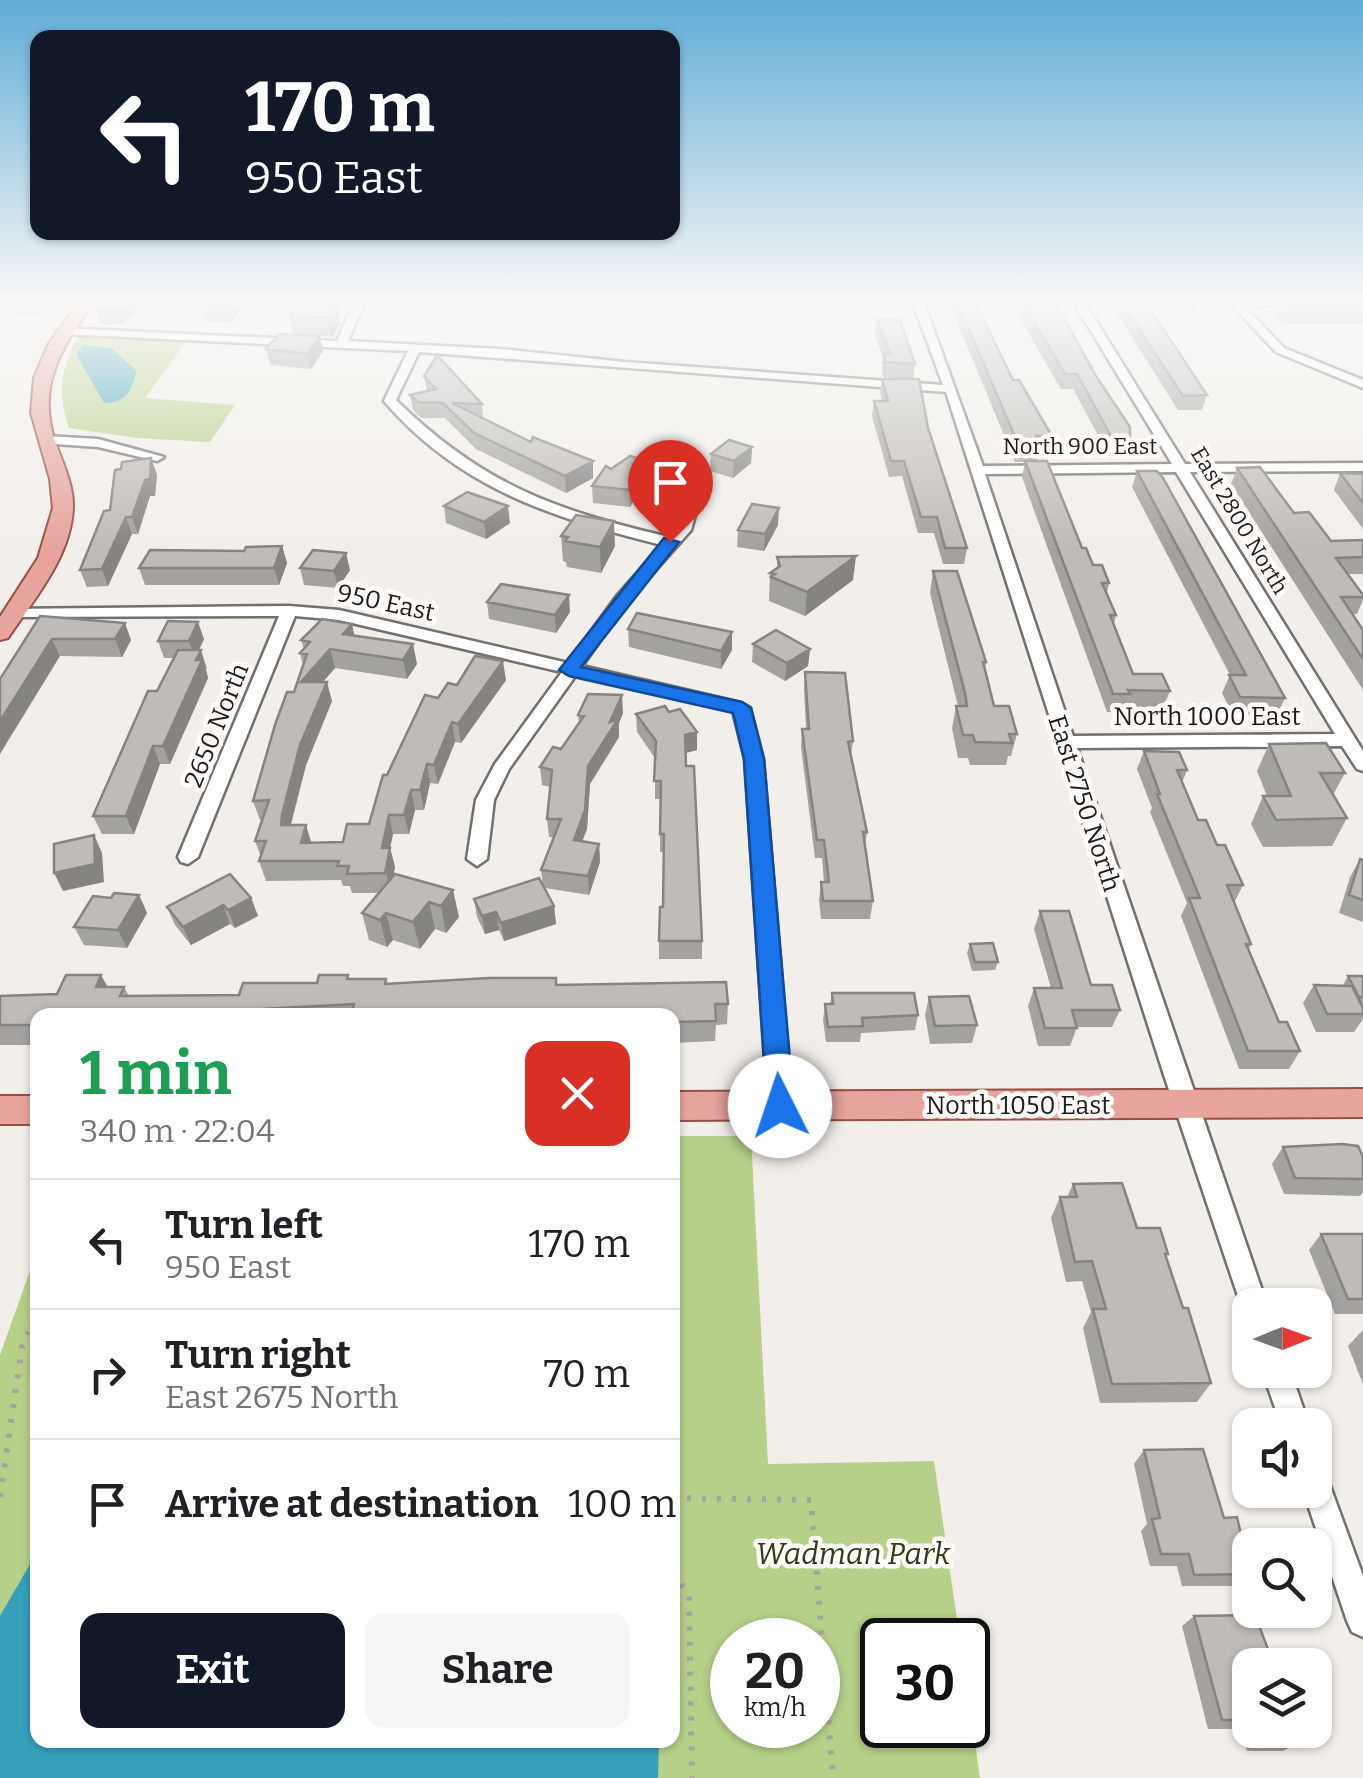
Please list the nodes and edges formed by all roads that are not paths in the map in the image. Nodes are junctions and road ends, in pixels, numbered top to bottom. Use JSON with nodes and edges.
{"nodes":[{"id":1,"x":40,"y":383,"type":"edge"},
{"id":2,"x":399,"y":383,"type":"edge"},
{"id":3,"x":872,"y":383,"type":"edge"},
{"id":4,"x":949,"y":383,"type":"edge"},
{"id":5,"x":1129,"y":383,"type":"edge"},
{"id":6,"x":951,"y":389,"type":"junction"},
{"id":7,"x":46,"y":440,"type":"junction"},
{"id":8,"x":157,"y":456,"type":"dead end"},
{"id":9,"x":1363,"y":466,"type":"edge"},
{"id":10,"x":1182,"y":468,"type":"junction"},
{"id":11,"x":977,"y":470,"type":"junction"},
{"id":12,"x":693,"y":498,"type":"dead end"},
{"id":13,"x":670,"y":542,"type":"junction"},
{"id":14,"x":13,"y":612,"type":"junction"},
{"id":15,"x":289,"y":612,"type":"junction"},
{"id":16,"x":0,"y":632,"type":"edge"},
{"id":17,"x":569,"y":670,"type":"junction"},
{"id":18,"x":1348,"y":740,"type":"junction"},
{"id":19,"x":1066,"y":742,"type":"junction"},
{"id":20,"x":1363,"y":765,"type":"edge"},
{"id":21,"x":188,"y":857,"type":"dead end"},
{"id":22,"x":477,"y":859,"type":"dead end"},
{"id":23,"x":1363,"y":1103,"type":"edge"},
{"id":24,"x":1184,"y":1104,"type":"junction"},
{"id":25,"x":680,"y":1106,"type":"edge"},
{"id":26,"x":780,"y":1106,"type":"junction"},
{"id":27,"x":0,"y":1110,"type":"edge"},
{"id":28,"x":30,"y":1110,"type":"edge"},
{"id":29,"x":1248,"y":1288,"type":"edge"},
{"id":30,"x":1324,"y":1508,"type":"edge"},
{"id":31,"x":1363,"y":1621,"type":"edge"}],
"edges":[{"from":1,"to":7,"type":"main road"},
{"from":2,"to":13,"type":"street"},
{"from":3,"to":6,"type":"street"},
{"from":4,"to":6,"type":"street","name":"East 2750 North"},
{"from":5,"to":10,"type":"street","name":"East 2800 North"},
{"from":6,"to":11,"type":"street","name":"East 2750 North"},
{"from":7,"to":8,"type":"street"},
{"from":7,"to":14,"type":"main road"},
{"from":9,"to":10,"type":"street","name":"North 900 East"},
{"from":10,"to":11,"type":"street","name":"North 900 East"},
{"from":10,"to":18,"type":"street","name":"East 2800 North"},
{"from":11,"to":19,"type":"street","name":"East 2750 North"},
{"from":12,"to":13,"type":"street"},
{"from":13,"to":17,"type":"street"},
{"from":14,"to":15,"type":"street","name":"950 East"},
{"from":14,"to":16,"type":"main road"},
{"from":15,"to":17,"type":"street","name":"950 East"},
{"from":15,"to":21,"type":"street","name":"2650 North"},
{"from":17,"to":22,"type":"street"},
{"from":17,"to":26,"type":"street","name":"950 East"},
{"from":18,"to":19,"type":"street","name":"North 1000 East"},
{"from":18,"to":20,"type":"street","name":"East 2800 North"},
{"from":19,"to":24,"type":"street","name":"East 2750 North"},
{"from":23,"to":24,"type":"main road","name":"North 1050 East"},
{"from":24,"to":26,"type":"main road","name":"North 1050 East"},
{"from":24,"to":29,"type":"street","name":"East 2750 North"},
{"from":25,"to":26,"type":"main road","name":"North 1050 East"},
{"from":27,"to":28,"type":"main road"},
{"from":30,"to":31,"type":"street"}]}
